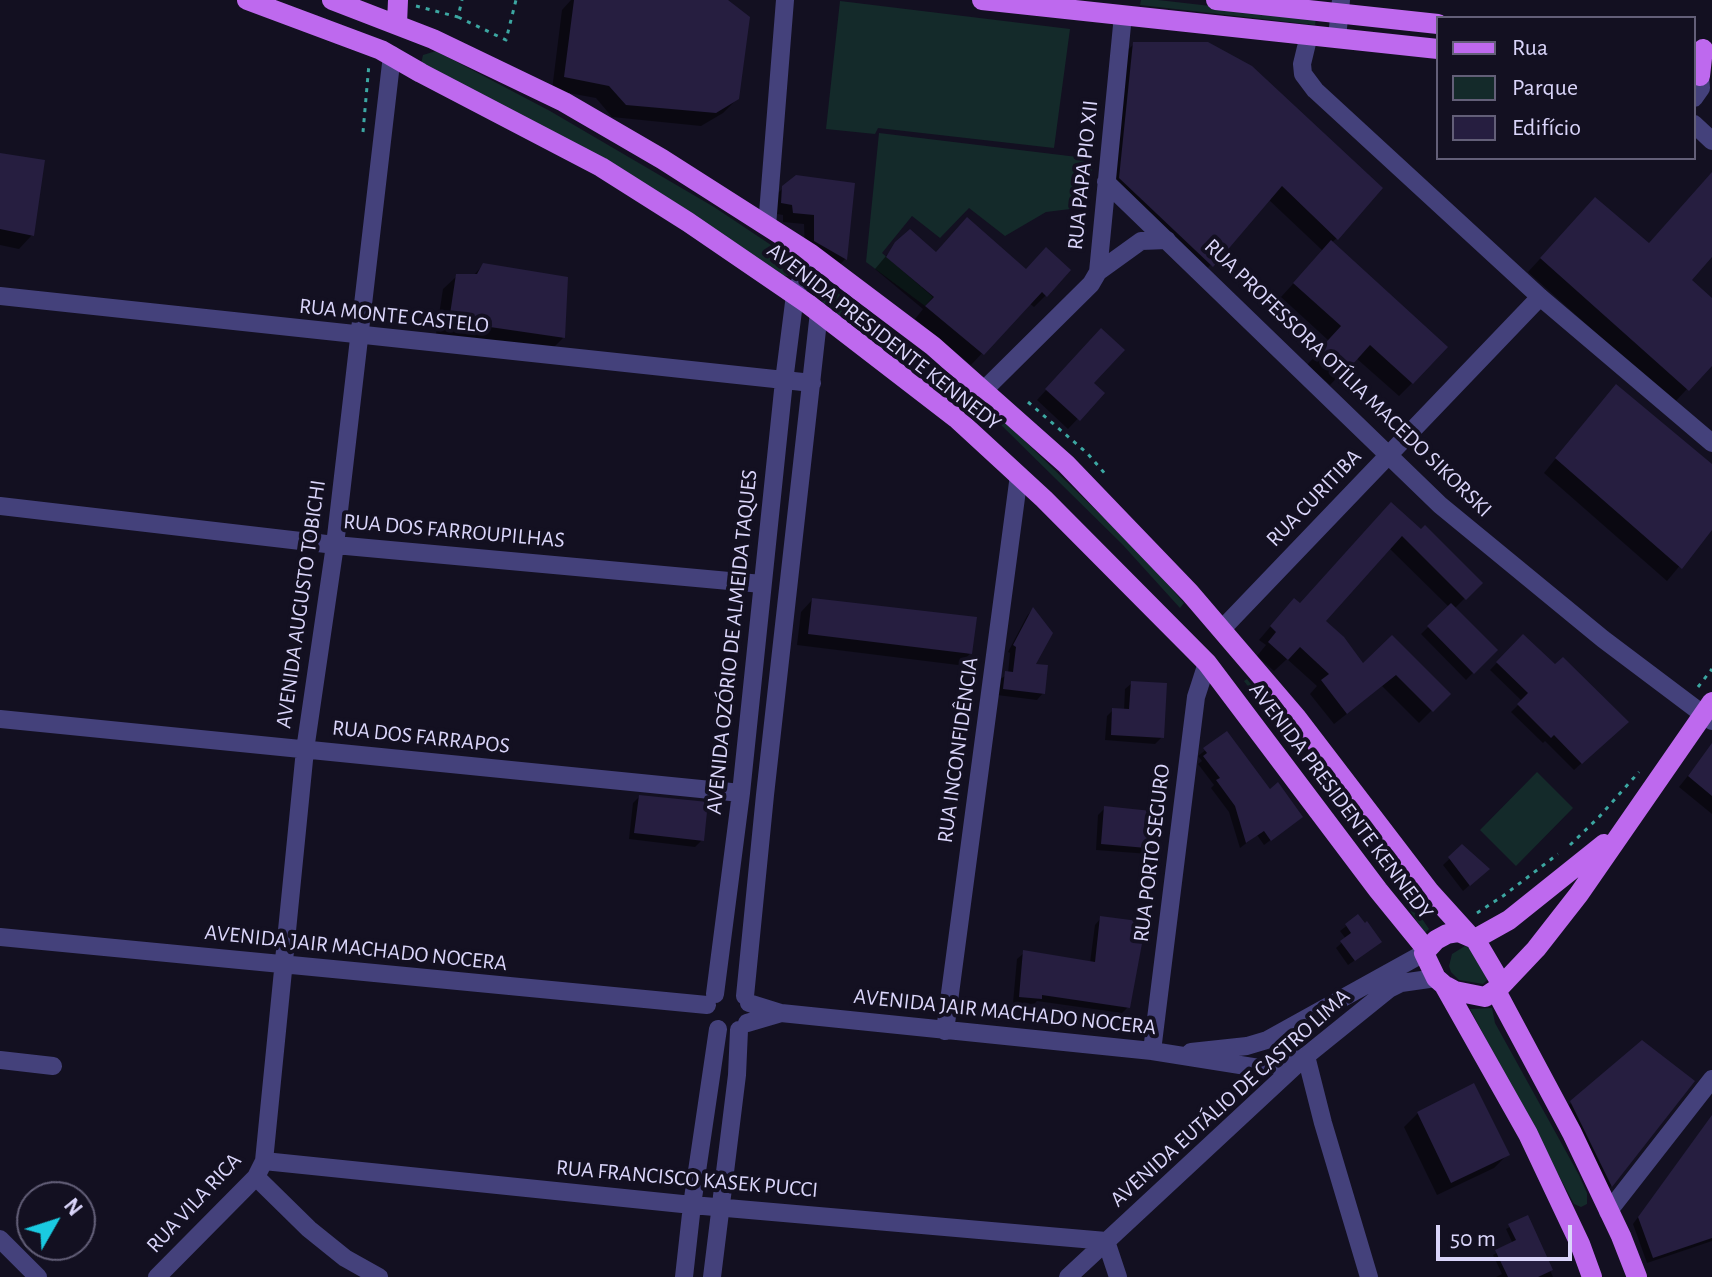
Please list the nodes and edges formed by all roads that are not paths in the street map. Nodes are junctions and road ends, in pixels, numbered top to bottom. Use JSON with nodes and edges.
{"nodes":[{"id":1,"x":247,"y":0,"type":"edge"},
{"id":2,"x":332,"y":0,"type":"edge"},
{"id":3,"x":785,"y":0,"type":"edge"},
{"id":4,"x":982,"y":0,"type":"edge"},
{"id":5,"x":1216,"y":0,"type":"edge"},
{"id":6,"x":406,"y":3,"type":"edge"},
{"id":7,"x":1340,"y":7,"type":"edge"},
{"id":8,"x":390,"y":14,"type":"edge"},
{"id":9,"x":1123,"y":15,"type":"junction"},
{"id":10,"x":1436,"y":24,"type":"edge"},
{"id":11,"x":1309,"y":35,"type":"junction"},
{"id":12,"x":1337,"y":37,"type":"junction"},
{"id":13,"x":1436,"y":49,"type":"edge"},
{"id":14,"x":1703,"y":50,"type":"edge"},
{"id":15,"x":392,"y":60,"type":"junction"},
{"id":16,"x":1702,"y":77,"type":"edge"},
{"id":17,"x":1696,"y":126,"type":"edge"},
{"id":18,"x":1712,"y":141,"type":"edge"},
{"id":19,"x":1106,"y":182,"type":"junction"},
{"id":20,"x":767,"y":226,"type":"junction"},
{"id":21,"x":1167,"y":240,"type":"junction"},
{"id":22,"x":811,"y":254,"type":"junction"},
{"id":23,"x":1098,"y":272,"type":"junction"},
{"id":24,"x":795,"y":295,"type":"junction"},
{"id":25,"x":0,"y":296,"type":"edge"},
{"id":26,"x":1540,"y":297,"type":"junction"},
{"id":27,"x":819,"y":312,"type":"junction"},
{"id":28,"x":360,"y":337,"type":"junction"},
{"id":29,"x":784,"y":381,"type":"junction"},
{"id":30,"x":812,"y":383,"type":"junction"},
{"id":31,"x":984,"y":390,"type":"junction"},
{"id":32,"x":1712,"y":443,"type":"edge"},
{"id":33,"x":1390,"y":454,"type":"junction"},
{"id":34,"x":1019,"y":475,"type":"junction"},
{"id":35,"x":0,"y":506,"type":"edge"},
{"id":36,"x":335,"y":545,"type":"junction"},
{"id":37,"x":762,"y":584,"type":"junction"},
{"id":38,"x":1222,"y":629,"type":"junction"},
{"id":39,"x":1207,"y":663,"type":"junction"},
{"id":40,"x":1703,"y":710,"type":"edge"},
{"id":41,"x":0,"y":719,"type":"edge"},
{"id":42,"x":305,"y":750,"type":"junction"},
{"id":43,"x":741,"y":793,"type":"junction"},
{"id":44,"x":1620,"y":832,"type":"junction"},
{"id":45,"x":0,"y":937,"type":"edge"},
{"id":46,"x":1471,"y":937,"type":"junction"},
{"id":47,"x":1425,"y":951,"type":"junction"},
{"id":48,"x":282,"y":965,"type":"junction"},
{"id":49,"x":1440,"y":982,"type":"junction"},
{"id":50,"x":1498,"y":989,"type":"junction"},
{"id":51,"x":747,"y":999,"type":"junction"},
{"id":52,"x":711,"y":1000,"type":"junction"},
{"id":53,"x":781,"y":1013,"type":"junction"},
{"id":54,"x":743,"y":1027,"type":"junction"},
{"id":55,"x":718,"y":1029,"type":"junction"},
{"id":56,"x":945,"y":1031,"type":"junction"},
{"id":57,"x":1286,"y":1031,"type":"joint"},
{"id":58,"x":1152,"y":1051,"type":"junction"},
{"id":59,"x":1176,"y":1054,"type":"junction"},
{"id":60,"x":1306,"y":1056,"type":"junction"},
{"id":61,"x":0,"y":1060,"type":"edge"},
{"id":62,"x":53,"y":1066,"type":"dead end"},
{"id":63,"x":1712,"y":1079,"type":"edge"},
{"id":64,"x":260,"y":1169,"type":"junction"},
{"id":65,"x":692,"y":1205,"type":"junction"},
{"id":66,"x":720,"y":1206,"type":"junction"},
{"id":67,"x":1608,"y":1212,"type":"junction"},
{"id":68,"x":0,"y":1239,"type":"edge"},
{"id":69,"x":1106,"y":1241,"type":"junction"},
{"id":70,"x":38,"y":1277,"type":"edge"},
{"id":71,"x":157,"y":1277,"type":"edge"},
{"id":72,"x":379,"y":1277,"type":"edge"},
{"id":73,"x":684,"y":1277,"type":"edge"},
{"id":74,"x":712,"y":1277,"type":"edge"},
{"id":75,"x":1068,"y":1277,"type":"edge"},
{"id":76,"x":1118,"y":1277,"type":"edge"},
{"id":77,"x":1369,"y":1277,"type":"edge"},
{"id":78,"x":1592,"y":1277,"type":"edge"},
{"id":79,"x":1637,"y":1277,"type":"edge"}],
"edges":[{"from":1,"to":15,"type":"main road","name":"AVENIDA PRESIDENTE KENNEDY"},
{"from":2,"to":8,"type":"main road","name":"AVENIDA PRESIDENTE KENNEDY"},
{"from":3,"to":20,"type":"street"},
{"from":4,"to":9,"type":"main road"},
{"from":5,"to":7,"type":"main road"},
{"from":6,"to":8,"type":"main road"},
{"from":7,"to":10,"type":"main road"},
{"from":7,"to":12,"type":"street"},
{"from":8,"to":20,"type":"main road","name":"AVENIDA PRESIDENTE KENNEDY"},
{"from":9,"to":11,"type":"main road"},
{"from":9,"to":19,"type":"street","name":"RUA PAPA PIO XII"},
{"from":11,"to":12,"type":"main road"},
{"from":11,"to":26,"type":"street"},
{"from":12,"to":13,"type":"main road"},
{"from":14,"to":16,"type":"main road"},
{"from":15,"to":24,"type":"main road","name":"AVENIDA PRESIDENTE KENNEDY"},
{"from":15,"to":28,"type":"street","name":"AVENIDA AUGUSTO TOBICHI"},
{"from":17,"to":18,"type":"street"},
{"from":19,"to":21,"type":"street","name":"RUA PROFESSORA OTÍLIA MACEDO SIKORSKI"},
{"from":19,"to":23,"type":"street","name":"RUA PAPA PIO XII"},
{"from":20,"to":22,"type":"main road","name":"AVENIDA PRESIDENTE KENNEDY"},
{"from":21,"to":23,"type":"street"},
{"from":21,"to":33,"type":"street","name":"RUA PROFESSORA OTÍLIA MACEDO SIKORSKI"},
{"from":22,"to":24,"type":"street","name":"AVENIDA OZÓRIO DE ALMEIDA TAQUES"},
{"from":22,"to":31,"type":"main road","name":"AVENIDA PRESIDENTE KENNEDY"},
{"from":23,"to":31,"type":"street","name":"RUA PAPA PIO XII"},
{"from":24,"to":27,"type":"main road","name":"AVENIDA PRESIDENTE KENNEDY"},
{"from":24,"to":29,"type":"street","name":"AVENIDA OZÓRIO DE ALMEIDA TAQUES"},
{"from":25,"to":28,"type":"street","name":"RUA MONTE CASTELO"},
{"from":26,"to":32,"type":"street"},
{"from":26,"to":33,"type":"street","name":"RUA CURITIBA"},
{"from":27,"to":30,"type":"street"},
{"from":27,"to":34,"type":"main road","name":"AVENIDA PRESIDENTE KENNEDY"},
{"from":28,"to":29,"type":"street","name":"RUA MONTE CASTELO"},
{"from":28,"to":36,"type":"street","name":"AVENIDA AUGUSTO TOBICHI"},
{"from":29,"to":30,"type":"street","name":"RUA MONTE CASTELO"},
{"from":29,"to":37,"type":"street","name":"AVENIDA OZÓRIO DE ALMEIDA TAQUES"},
{"from":30,"to":51,"type":"street"},
{"from":31,"to":38,"type":"main road","name":"AVENIDA PRESIDENTE KENNEDY"},
{"from":33,"to":38,"type":"street","name":"RUA CURITIBA"},
{"from":33,"to":40,"type":"street","name":"RUA PROFESSORA OTÍLIA MACEDO SIKORSKI"},
{"from":34,"to":39,"type":"main road","name":"AVENIDA PRESIDENTE KENNEDY"},
{"from":34,"to":56,"type":"street","name":"RUA INCONFIDÊNCIA"},
{"from":35,"to":36,"type":"street","name":"RUA DOS FARROUPILHAS"},
{"from":36,"to":37,"type":"street","name":"RUA DOS FARROUPILHAS"},
{"from":36,"to":42,"type":"street","name":"AVENIDA AUGUSTO TOBICHI"},
{"from":37,"to":43,"type":"street","name":"AVENIDA OZÓRIO DE ALMEIDA TAQUES"},
{"from":38,"to":46,"type":"main road","name":"AVENIDA PRESIDENTE KENNEDY"},
{"from":39,"to":47,"type":"main road","name":"AVENIDA PRESIDENTE KENNEDY"},
{"from":39,"to":58,"type":"street","name":"RUA PORTO SEGURO"},
{"from":40,"to":44,"type":"main road"},
{"from":41,"to":42,"type":"street","name":"RUA DOS FARRAPOS"},
{"from":42,"to":43,"type":"street","name":"RUA DOS FARRAPOS"},
{"from":42,"to":48,"type":"street","name":"AVENIDA AUGUSTO TOBICHI"},
{"from":43,"to":52,"type":"street","name":"AVENIDA OZÓRIO DE ALMEIDA TAQUES"},
{"from":44,"to":46,"type":"main road"},
{"from":44,"to":50,"type":"main road"},
{"from":45,"to":48,"type":"street","name":"AVENIDA JAIR MACHADO NOCERA"},
{"from":46,"to":47,"type":"main road"},
{"from":46,"to":50,"type":"main road","name":"AVENIDA PRESIDENTE KENNEDY"},
{"from":47,"to":49,"type":"main road","name":"AVENIDA PRESIDENTE KENNEDY"},
{"from":47,"to":57,"type":"street","name":"AVENIDA EUTÁLIO DE CASTRO LIMA"},
{"from":48,"to":52,"type":"street","name":"AVENIDA JAIR MACHADO NOCERA"},
{"from":48,"to":64,"type":"street","name":"AVENIDA AUGUSTO TOBICHI"},
{"from":49,"to":50,"type":"main road"},
{"from":49,"to":60,"type":"street","name":"AVENIDA EUTÁLIO DE CASTRO LIMA"},
{"from":49,"to":78,"type":"main road"},
{"from":50,"to":67,"type":"main road"},
{"from":51,"to":52,"type":"street"},
{"from":51,"to":53,"type":"street","name":"AVENIDA JAIR MACHADO NOCERA"},
{"from":51,"to":54,"type":"street"},
{"from":52,"to":55,"type":"street"},
{"from":53,"to":54,"type":"street","name":"AVENIDA JAIR MACHADO NOCERA"},
{"from":53,"to":56,"type":"street","name":"AVENIDA JAIR MACHADO NOCERA"},
{"from":54,"to":55,"type":"street"},
{"from":54,"to":66,"type":"street"},
{"from":55,"to":65,"type":"street"},
{"from":56,"to":58,"type":"street","name":"AVENIDA JAIR MACHADO NOCERA"},
{"from":57,"to":59,"type":"street","name":"AVENIDA JAIR MACHADO NOCERA"},
{"from":58,"to":59,"type":"street","name":"AVENIDA JAIR MACHADO NOCERA"},
{"from":59,"to":60,"type":"street","name":"AVENIDA JAIR MACHADO NOCERA"},
{"from":60,"to":69,"type":"street","name":"AVENIDA EUTÁLIO DE CASTRO LIMA"},
{"from":60,"to":77,"type":"street"},
{"from":61,"to":62,"type":"street"},
{"from":63,"to":67,"type":"street"},
{"from":64,"to":65,"type":"street","name":"RUA FRANCISCO KASEK PUCCI"},
{"from":64,"to":71,"type":"street","name":"RUA VILA RICA"},
{"from":64,"to":72,"type":"street"},
{"from":65,"to":66,"type":"street","name":"RUA FRANCISCO KASEK PUCCI"},
{"from":65,"to":73,"type":"street"},
{"from":66,"to":69,"type":"street","name":"RUA FRANCISCO KASEK PUCCI"},
{"from":66,"to":74,"type":"street"},
{"from":67,"to":79,"type":"main road"},
{"from":68,"to":70,"type":"street"},
{"from":69,"to":75,"type":"street","name":"AVENIDA EUTÁLIO DE CASTRO LIMA"},
{"from":69,"to":76,"type":"street"}]}
